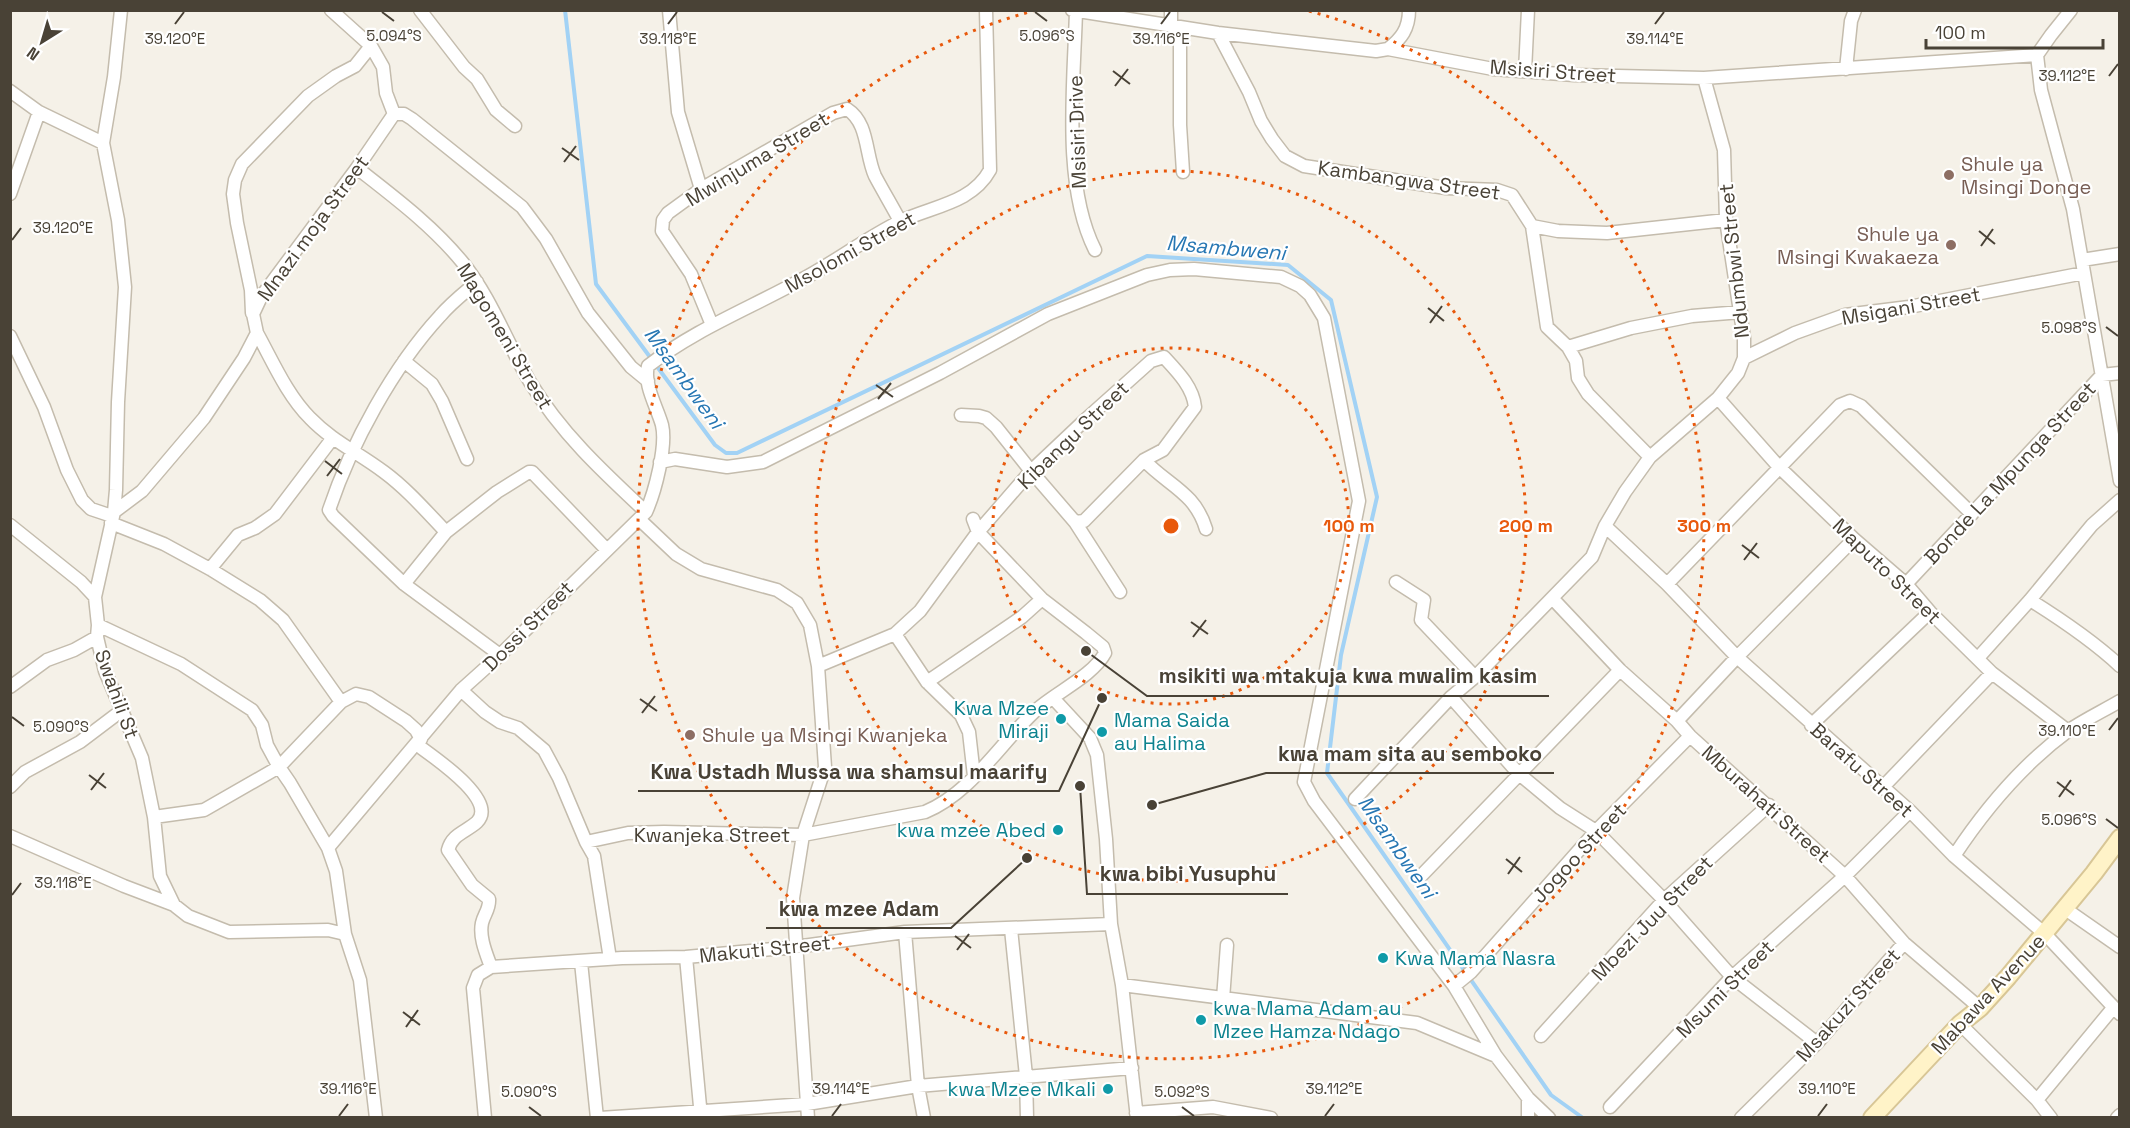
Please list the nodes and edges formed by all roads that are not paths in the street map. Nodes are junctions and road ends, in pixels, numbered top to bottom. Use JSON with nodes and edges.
{"nodes":[{"id":1,"x":121,"y":10,"type":"edge"},
{"id":2,"x":331,"y":10,"type":"edge"},
{"id":3,"x":420,"y":10,"type":"edge"},
{"id":4,"x":669,"y":10,"type":"edge"},
{"id":5,"x":986,"y":10,"type":"edge"},
{"id":6,"x":1171,"y":10,"type":"edge"},
{"id":7,"x":1409,"y":10,"type":"edge"},
{"id":8,"x":1528,"y":10,"type":"edge"},
{"id":9,"x":1855,"y":10,"type":"edge"},
{"id":10,"x":2071,"y":10,"type":"edge"},
{"id":11,"x":1074,"y":11,"type":"edge"},
{"id":12,"x":1176,"y":26,"type":"junction"},
{"id":13,"x":1218,"y":33,"type":"junction"},
{"id":14,"x":371,"y":46,"type":"junction"},
{"id":15,"x":1388,"y":50,"type":"junction"},
{"id":16,"x":2037,"y":55,"type":"junction"},
{"id":17,"x":1846,"y":69,"type":"junction"},
{"id":18,"x":1525,"y":70,"type":"junction"},
{"id":19,"x":1704,"y":78,"type":"junction"},
{"id":20,"x":10,"y":91,"type":"edge"},
{"id":21,"x":39,"y":112,"type":"junction"},
{"id":22,"x":393,"y":114,"type":"junction"},
{"id":23,"x":515,"y":126,"type":"dead end"},
{"id":24,"x":103,"y":143,"type":"junction"},
{"id":25,"x":357,"y":168,"type":"junction"},
{"id":26,"x":1183,"y":172,"type":"dead end"},
{"id":27,"x":11,"y":189,"type":"edge"},
{"id":28,"x":701,"y":189,"type":"junction"},
{"id":29,"x":1726,"y":220,"type":"junction"},
{"id":30,"x":900,"y":221,"type":"junction"},
{"id":31,"x":1532,"y":226,"type":"junction"},
{"id":32,"x":1095,"y":250,"type":"dead end"},
{"id":33,"x":2120,"y":254,"type":"edge"},
{"id":34,"x":2082,"y":260,"type":"junction"},
{"id":35,"x":2084,"y":273,"type":"junction"},
{"id":36,"x":477,"y":282,"type":"junction"},
{"id":37,"x":1741,"y":312,"type":"junction"},
{"id":38,"x":252,"y":314,"type":"junction"},
{"id":39,"x":712,"y":325,"type":"junction"},
{"id":40,"x":257,"y":333,"type":"junction"},
{"id":41,"x":10,"y":336,"type":"edge"},
{"id":42,"x":1568,"y":347,"type":"junction"},
{"id":43,"x":1744,"y":358,"type":"junction"},
{"id":44,"x":404,"y":361,"type":"junction"},
{"id":45,"x":648,"y":366,"type":"joint"},
{"id":46,"x":2120,"y":373,"type":"edge"},
{"id":47,"x":2102,"y":375,"type":"junction"},
{"id":48,"x":648,"y":381,"type":"junction"},
{"id":49,"x":1718,"y":398,"type":"junction"},
{"id":50,"x":961,"y":415,"type":"dead end"},
{"id":51,"x":332,"y":439,"type":"junction"},
{"id":52,"x":353,"y":452,"type":"junction"},
{"id":53,"x":1650,"y":457,"type":"junction"},
{"id":54,"x":467,"y":459,"type":"dead end"},
{"id":55,"x":1144,"y":460,"type":"junction"},
{"id":56,"x":660,"y":462,"type":"junction"},
{"id":57,"x":1779,"y":467,"type":"junction"},
{"id":58,"x":1031,"y":471,"type":"junction"},
{"id":59,"x":2120,"y":481,"type":"edge"},
{"id":60,"x":2120,"y":500,"type":"edge"},
{"id":61,"x":1972,"y":514,"type":"junction"},
{"id":62,"x":642,"y":515,"type":"junction"},
{"id":63,"x":112,"y":517,"type":"junction"},
{"id":64,"x":973,"y":519,"type":"dead end"},
{"id":65,"x":1075,"y":522,"type":"junction"},
{"id":66,"x":10,"y":525,"type":"edge"},
{"id":67,"x":1605,"y":526,"type":"junction"},
{"id":68,"x":1206,"y":529,"type":"dead end"},
{"id":69,"x":446,"y":532,"type":"junction"},
{"id":70,"x":978,"y":532,"type":"junction"},
{"id":71,"x":1854,"y":539,"type":"junction"},
{"id":72,"x":606,"y":549,"type":"junction"},
{"id":73,"x":210,"y":569,"type":"junction"},
{"id":74,"x":1396,"y":582,"type":"dead end"},
{"id":75,"x":405,"y":584,"type":"junction"},
{"id":76,"x":1906,"y":584,"type":"junction"},
{"id":77,"x":1667,"y":585,"type":"junction"},
{"id":78,"x":1120,"y":592,"type":"dead end"},
{"id":79,"x":95,"y":597,"type":"junction"},
{"id":80,"x":1042,"y":599,"type":"junction"},
{"id":81,"x":1553,"y":599,"type":"junction"},
{"id":82,"x":2030,"y":600,"type":"junction"},
{"id":83,"x":1930,"y":612,"type":"junction"},
{"id":84,"x":97,"y":631,"type":"junction"},
{"id":85,"x":895,"y":634,"type":"junction"},
{"id":86,"x":500,"y":655,"type":"junction"},
{"id":87,"x":1737,"y":657,"type":"junction"},
{"id":88,"x":1978,"y":658,"type":"junction"},
{"id":89,"x":818,"y":666,"type":"junction"},
{"id":90,"x":2120,"y":666,"type":"edge"},
{"id":91,"x":1620,"y":670,"type":"junction"},
{"id":92,"x":1992,"y":673,"type":"junction"},
{"id":93,"x":1475,"y":677,"type":"junction"},
{"id":94,"x":927,"y":682,"type":"junction"},
{"id":95,"x":10,"y":687,"type":"edge"},
{"id":96,"x":461,"y":690,"type":"junction"},
{"id":97,"x":1451,"y":697,"type":"junction"},
{"id":98,"x":1053,"y":698,"type":"junction"},
{"id":99,"x":2120,"y":701,"type":"edge"},
{"id":100,"x":341,"y":702,"type":"junction"},
{"id":101,"x":122,"y":711,"type":"junction"},
{"id":102,"x":1677,"y":721,"type":"junction"},
{"id":103,"x":1811,"y":725,"type":"junction"},
{"id":104,"x":2068,"y":731,"type":"junction"},
{"id":105,"x":1690,"y":736,"type":"junction"},
{"id":106,"x":418,"y":742,"type":"junction"},
{"id":107,"x":279,"y":767,"type":"junction"},
{"id":108,"x":1518,"y":773,"type":"junction"},
{"id":109,"x":974,"y":776,"type":"junction"},
{"id":110,"x":11,"y":785,"type":"edge"},
{"id":111,"x":1882,"y":788,"type":"junction"},
{"id":112,"x":1355,"y":799,"type":"dead end"},
{"id":113,"x":1769,"y":805,"type":"junction"},
{"id":114,"x":1910,"y":811,"type":"junction"},
{"id":115,"x":154,"y":817,"type":"junction"},
{"id":116,"x":1596,"y":831,"type":"junction"},
{"id":117,"x":803,"y":835,"type":"junction"},
{"id":118,"x":10,"y":836,"type":"edge"},
{"id":119,"x":2120,"y":838,"type":"edge"},
{"id":120,"x":586,"y":842,"type":"junction"},
{"id":121,"x":328,"y":848,"type":"junction"},
{"id":122,"x":1954,"y":855,"type":"junction"},
{"id":123,"x":1845,"y":876,"type":"junction"},
{"id":124,"x":1420,"y":877,"type":"dead end"},
{"id":125,"x":1664,"y":900,"type":"junction"},
{"id":126,"x":174,"y":905,"type":"junction"},
{"id":127,"x":2064,"y":908,"type":"junction"},
{"id":128,"x":1111,"y":924,"type":"junction"},
{"id":129,"x":1011,"y":929,"type":"junction"},
{"id":130,"x":905,"y":932,"type":"junction"},
{"id":131,"x":345,"y":934,"type":"junction"},
{"id":132,"x":2045,"y":934,"type":"junction"},
{"id":133,"x":1904,"y":943,"type":"junction"},
{"id":134,"x":1227,"y":945,"type":"dead end"},
{"id":135,"x":795,"y":947,"type":"junction"},
{"id":136,"x":2120,"y":947,"type":"edge"},
{"id":137,"x":686,"y":957,"type":"junction"},
{"id":138,"x":610,"y":958,"type":"junction"},
{"id":139,"x":581,"y":962,"type":"junction"},
{"id":140,"x":491,"y":967,"type":"junction"},
{"id":141,"x":1732,"y":977,"type":"junction"},
{"id":142,"x":1462,"y":980,"type":"junction"},
{"id":143,"x":1122,"y":985,"type":"junction"},
{"id":144,"x":1223,"y":999,"type":"junction"},
{"id":145,"x":1980,"y":1008,"type":"junction"},
{"id":146,"x":2116,"y":1011,"type":"edge"},
{"id":147,"x":1960,"y":1024,"type":"junction"},
{"id":148,"x":1541,"y":1036,"type":"dead end"},
{"id":149,"x":1817,"y":1043,"type":"junction"},
{"id":150,"x":1496,"y":1056,"type":"junction"},
{"id":151,"x":1132,"y":1068,"type":"junction"},
{"id":152,"x":1026,"y":1076,"type":"junction"},
{"id":153,"x":918,"y":1086,"type":"junction"},
{"id":154,"x":1528,"y":1098,"type":"junction"},
{"id":155,"x":2037,"y":1100,"type":"junction"},
{"id":156,"x":807,"y":1104,"type":"junction"},
{"id":157,"x":1610,"y":1107,"type":"dead end"},
{"id":158,"x":700,"y":1114,"type":"edge"},
{"id":159,"x":1137,"y":1115,"type":"edge"},
{"id":160,"x":1875,"y":1116,"type":"edge"},
{"id":161,"x":375,"y":1118,"type":"edge"},
{"id":162,"x":485,"y":1118,"type":"edge"},
{"id":163,"x":599,"y":1118,"type":"edge"},
{"id":164,"x":808,"y":1118,"type":"edge"},
{"id":165,"x":924,"y":1118,"type":"edge"},
{"id":166,"x":1027,"y":1118,"type":"edge"},
{"id":167,"x":1271,"y":1118,"type":"edge"},
{"id":168,"x":1528,"y":1118,"type":"edge"},
{"id":169,"x":1549,"y":1118,"type":"edge"},
{"id":170,"x":1741,"y":1118,"type":"edge"},
{"id":171,"x":2051,"y":1118,"type":"edge"}],
"edges":[{"from":1,"to":24,"type":"street","name":"Swahili St"},
{"from":2,"to":14,"type":"street"},
{"from":3,"to":23,"type":"street"},
{"from":4,"to":28,"type":"street"},
{"from":5,"to":30,"type":"street","name":"Msolomi Street"},
{"from":6,"to":12,"type":"street"},
{"from":7,"to":15,"type":"street"},
{"from":8,"to":18,"type":"street"},
{"from":9,"to":17,"type":"street"},
{"from":10,"to":16,"type":"street"},
{"from":11,"to":12,"type":"street","name":"Msisiri Street"},
{"from":11,"to":32,"type":"street","name":"Msisiri Drive"},
{"from":12,"to":13,"type":"street","name":"Msisiri Street"},
{"from":12,"to":26,"type":"street"},
{"from":13,"to":15,"type":"street","name":"Msisiri Street"},
{"from":13,"to":31,"type":"street","name":"Kambangwa Street"},
{"from":14,"to":22,"type":"street"},
{"from":14,"to":38,"type":"street"},
{"from":15,"to":18,"type":"street","name":"Msisiri Street"},
{"from":16,"to":17,"type":"street","name":"Msisiri Street"},
{"from":16,"to":34,"type":"street"},
{"from":17,"to":19,"type":"street","name":"Msisiri Street"},
{"from":18,"to":19,"type":"street","name":"Msisiri Street"},
{"from":19,"to":29,"type":"street","name":"Ndumbwi Street"},
{"from":20,"to":21,"type":"street"},
{"from":21,"to":24,"type":"street"},
{"from":21,"to":27,"type":"street"},
{"from":22,"to":25,"type":"street","name":"Mnazi moja Street"},
{"from":22,"to":48,"type":"street"},
{"from":24,"to":63,"type":"street","name":"Swahili St"},
{"from":25,"to":36,"type":"street","name":"Magomeni Street"},
{"from":25,"to":38,"type":"street","name":"Mnazi moja Street"},
{"from":28,"to":30,"type":"street","name":"Mwinjuma Street"},
{"from":28,"to":39,"type":"street","name":"Mwinjuma Street"},
{"from":29,"to":31,"type":"street"},
{"from":29,"to":37,"type":"street","name":"Ndumbwi Street"},
{"from":30,"to":39,"type":"street","name":"Msolomi Street"},
{"from":31,"to":42,"type":"street","name":"Kambangwa Street"},
{"from":33,"to":34,"type":"street"},
{"from":34,"to":35,"type":"street"},
{"from":35,"to":43,"type":"street","name":"Msigani Street"},
{"from":35,"to":47,"type":"street"},
{"from":36,"to":44,"type":"street"},
{"from":36,"to":62,"type":"street","name":"Magomeni Street"},
{"from":37,"to":42,"type":"street"},
{"from":37,"to":43,"type":"street","name":"Ndumbwi Street"},
{"from":38,"to":40,"type":"street","name":"Mnazi moja Street"},
{"from":39,"to":45,"type":"street","name":"Msolomi Street"},
{"from":40,"to":51,"type":"street","name":"Mnazi moja Street"},
{"from":40,"to":63,"type":"street"},
{"from":41,"to":63,"type":"street"},
{"from":42,"to":53,"type":"street","name":"Kambangwa Street"},
{"from":43,"to":49,"type":"street","name":"Ndumbwi Street"},
{"from":44,"to":52,"type":"street"},
{"from":44,"to":54,"type":"street"},
{"from":45,"to":48,"type":"street","name":"Dossi Street"},
{"from":46,"to":47,"type":"street","name":"Bonde La Mpunga Street"},
{"from":47,"to":59,"type":"street"},
{"from":47,"to":61,"type":"street","name":"Bonde La Mpunga Street"},
{"from":48,"to":56,"type":"street","name":"Dossi Street"},
{"from":49,"to":53,"type":"street","name":"Ndumbwi Street"},
{"from":49,"to":57,"type":"street","name":"Maputo Street"},
{"from":50,"to":58,"type":"street"},
{"from":51,"to":52,"type":"street","name":"Mnazi moja Street"},
{"from":51,"to":73,"type":"street"},
{"from":52,"to":69,"type":"street","name":"Mnazi moja Street"},
{"from":52,"to":75,"type":"street"},
{"from":53,"to":67,"type":"street","name":"Ndumbwi Street"},
{"from":55,"to":58,"type":"street","name":"Kibangu Street"},
{"from":55,"to":65,"type":"street","name":"Kibangu Street"},
{"from":55,"to":68,"type":"street"},
{"from":56,"to":62,"type":"street","name":"Dossi Street"},
{"from":56,"to":142,"type":"street"},
{"from":57,"to":61,"type":"street"},
{"from":57,"to":71,"type":"street","name":"Maputo Street"},
{"from":57,"to":77,"type":"street"},
{"from":58,"to":65,"type":"street"},
{"from":58,"to":70,"type":"street","name":"Kibangu Street"},
{"from":60,"to":82,"type":"street"},
{"from":61,"to":76,"type":"street","name":"Bonde La Mpunga Street"},
{"from":62,"to":72,"type":"street","name":"Dossi Street"},
{"from":62,"to":89,"type":"street","name":"Magomeni Street"},
{"from":63,"to":73,"type":"street"},
{"from":63,"to":79,"type":"street","name":"Swahili St"},
{"from":64,"to":70,"type":"street"},
{"from":65,"to":78,"type":"street"},
{"from":66,"to":79,"type":"street"},
{"from":67,"to":77,"type":"street","name":"Barafu Street"},
{"from":67,"to":81,"type":"street","name":"Ndumbwi Street"},
{"from":69,"to":72,"type":"street"},
{"from":69,"to":75,"type":"street"},
{"from":70,"to":80,"type":"street"},
{"from":70,"to":85,"type":"street","name":"Kibangu Street"},
{"from":71,"to":76,"type":"street","name":"Maputo Street"},
{"from":71,"to":87,"type":"street"},
{"from":72,"to":86,"type":"street","name":"Dossi Street"},
{"from":73,"to":100,"type":"street"},
{"from":74,"to":93,"type":"street"},
{"from":75,"to":86,"type":"street"},
{"from":76,"to":83,"type":"street","name":"Maputo Street"},
{"from":77,"to":87,"type":"street","name":"Barafu Street"},
{"from":79,"to":84,"type":"street","name":"Swahili St"},
{"from":80,"to":94,"type":"street"},
{"from":80,"to":98,"type":"street","name":"Kwanjeka Street"},
{"from":81,"to":91,"type":"street","name":"Mburahati Street"},
{"from":81,"to":93,"type":"street","name":"Ndumbwi Street"},
{"from":82,"to":88,"type":"street"},
{"from":82,"to":90,"type":"street"},
{"from":83,"to":88,"type":"street","name":"Maputo Street"},
{"from":83,"to":103,"type":"street"},
{"from":84,"to":95,"type":"street"},
{"from":84,"to":101,"type":"street","name":"Swahili St"},
{"from":84,"to":107,"type":"street"},
{"from":85,"to":89,"type":"street","name":"Kibangu Street"},
{"from":85,"to":94,"type":"street"},
{"from":86,"to":96,"type":"street","name":"Dossi Street"},
{"from":87,"to":102,"type":"street"},
{"from":87,"to":103,"type":"street","name":"Barafu Street"},
{"from":88,"to":92,"type":"street","name":"Maputo Street"},
{"from":89,"to":117,"type":"street"},
{"from":91,"to":102,"type":"street","name":"Mburahati Street"},
{"from":91,"to":108,"type":"street"},
{"from":92,"to":104,"type":"street","name":"Maputo Street"},
{"from":92,"to":111,"type":"street"},
{"from":93,"to":97,"type":"street","name":"Ndumbwi Street"},
{"from":94,"to":109,"type":"street"},
{"from":96,"to":106,"type":"street","name":"Dossi Street"},
{"from":96,"to":120,"type":"street"},
{"from":97,"to":108,"type":"street"},
{"from":97,"to":112,"type":"street","name":"Ndumbwi Street"},
{"from":98,"to":109,"type":"street","name":"Kwanjeka Street"},
{"from":98,"to":128,"type":"street"},
{"from":99,"to":104,"type":"street"},
{"from":100,"to":106,"type":"street"},
{"from":100,"to":107,"type":"street"},
{"from":101,"to":110,"type":"street"},
{"from":101,"to":115,"type":"street","name":"Swahili St"},
{"from":102,"to":105,"type":"street","name":"Mburahati Street"},
{"from":103,"to":111,"type":"street","name":"Barafu Street"},
{"from":104,"to":122,"type":"street"},
{"from":105,"to":113,"type":"street","name":"Mburahati Street"},
{"from":105,"to":116,"type":"street","name":"Jogoo Street"},
{"from":106,"to":121,"type":"street","name":"Dossi Street"},
{"from":106,"to":140,"type":"street"},
{"from":107,"to":115,"type":"street"},
{"from":107,"to":121,"type":"street"},
{"from":108,"to":116,"type":"street"},
{"from":108,"to":124,"type":"street"},
{"from":109,"to":117,"type":"street","name":"Kwanjeka Street"},
{"from":111,"to":114,"type":"street","name":"Barafu Street"},
{"from":113,"to":123,"type":"street","name":"Mburahati Street"},
{"from":113,"to":125,"type":"street","name":"Mbezi Juu Street"},
{"from":114,"to":122,"type":"street","name":"Barafu Street"},
{"from":114,"to":123,"type":"street","name":"Msumi Street"},
{"from":115,"to":126,"type":"street","name":"Swahili St"},
{"from":116,"to":125,"type":"street"},
{"from":116,"to":142,"type":"street","name":"Jogoo Street"},
{"from":117,"to":120,"type":"street","name":"Kwanjeka Street"},
{"from":117,"to":135,"type":"street"},
{"from":118,"to":126,"type":"street"},
{"from":119,"to":127,"type":"street","name":"Mabawa Avenue"},
{"from":120,"to":138,"type":"street"},
{"from":121,"to":131,"type":"street"},
{"from":122,"to":132,"type":"street","name":"Barafu Street"},
{"from":123,"to":133,"type":"street","name":"Mburahati Street"},
{"from":123,"to":141,"type":"street","name":"Msumi Street"},
{"from":125,"to":141,"type":"street"},
{"from":125,"to":148,"type":"street","name":"Mbezi Juu Street"},
{"from":126,"to":131,"type":"street"},
{"from":127,"to":132,"type":"street","name":"Mabawa Avenue"},
{"from":127,"to":136,"type":"street"},
{"from":128,"to":129,"type":"street","name":"Makuti Street"},
{"from":128,"to":143,"type":"street"},
{"from":129,"to":130,"type":"street","name":"Makuti Street"},
{"from":129,"to":152,"type":"street"},
{"from":130,"to":135,"type":"street","name":"Makuti Street"},
{"from":130,"to":153,"type":"street"},
{"from":131,"to":161,"type":"street"},
{"from":132,"to":145,"type":"street","name":"Mabawa Avenue"},
{"from":132,"to":146,"type":"street","name":"Barafu Street"},
{"from":133,"to":145,"type":"street","name":"Mburahati Street"},
{"from":133,"to":149,"type":"street","name":"Msakuzi Street"},
{"from":134,"to":144,"type":"street"},
{"from":135,"to":137,"type":"street","name":"Makuti Street"},
{"from":135,"to":156,"type":"street"},
{"from":137,"to":138,"type":"street","name":"Makuti Street"},
{"from":137,"to":158,"type":"street"},
{"from":138,"to":139,"type":"street","name":"Makuti Street"},
{"from":139,"to":140,"type":"street","name":"Makuti Street"},
{"from":139,"to":163,"type":"street"},
{"from":140,"to":162,"type":"street"},
{"from":141,"to":149,"type":"street"},
{"from":141,"to":157,"type":"street","name":"Msumi Street"},
{"from":142,"to":150,"type":"street"},
{"from":143,"to":144,"type":"street"},
{"from":143,"to":151,"type":"street"},
{"from":144,"to":150,"type":"street"},
{"from":145,"to":147,"type":"street","name":"Mabawa Avenue"},
{"from":146,"to":155,"type":"street"},
{"from":147,"to":155,"type":"street"},
{"from":147,"to":160,"type":"street","name":"Mabawa Avenue"},
{"from":149,"to":170,"type":"street","name":"Msakuzi Street"},
{"from":150,"to":154,"type":"street"},
{"from":151,"to":152,"type":"street"},
{"from":151,"to":159,"type":"street"},
{"from":152,"to":153,"type":"street"},
{"from":152,"to":166,"type":"street"},
{"from":153,"to":156,"type":"street"},
{"from":153,"to":165,"type":"street"},
{"from":154,"to":168,"type":"street"},
{"from":154,"to":169,"type":"street"},
{"from":155,"to":171,"type":"street"},
{"from":156,"to":158,"type":"street"},
{"from":156,"to":164,"type":"street"},
{"from":158,"to":163,"type":"street"},
{"from":159,"to":167,"type":"street"}]}
